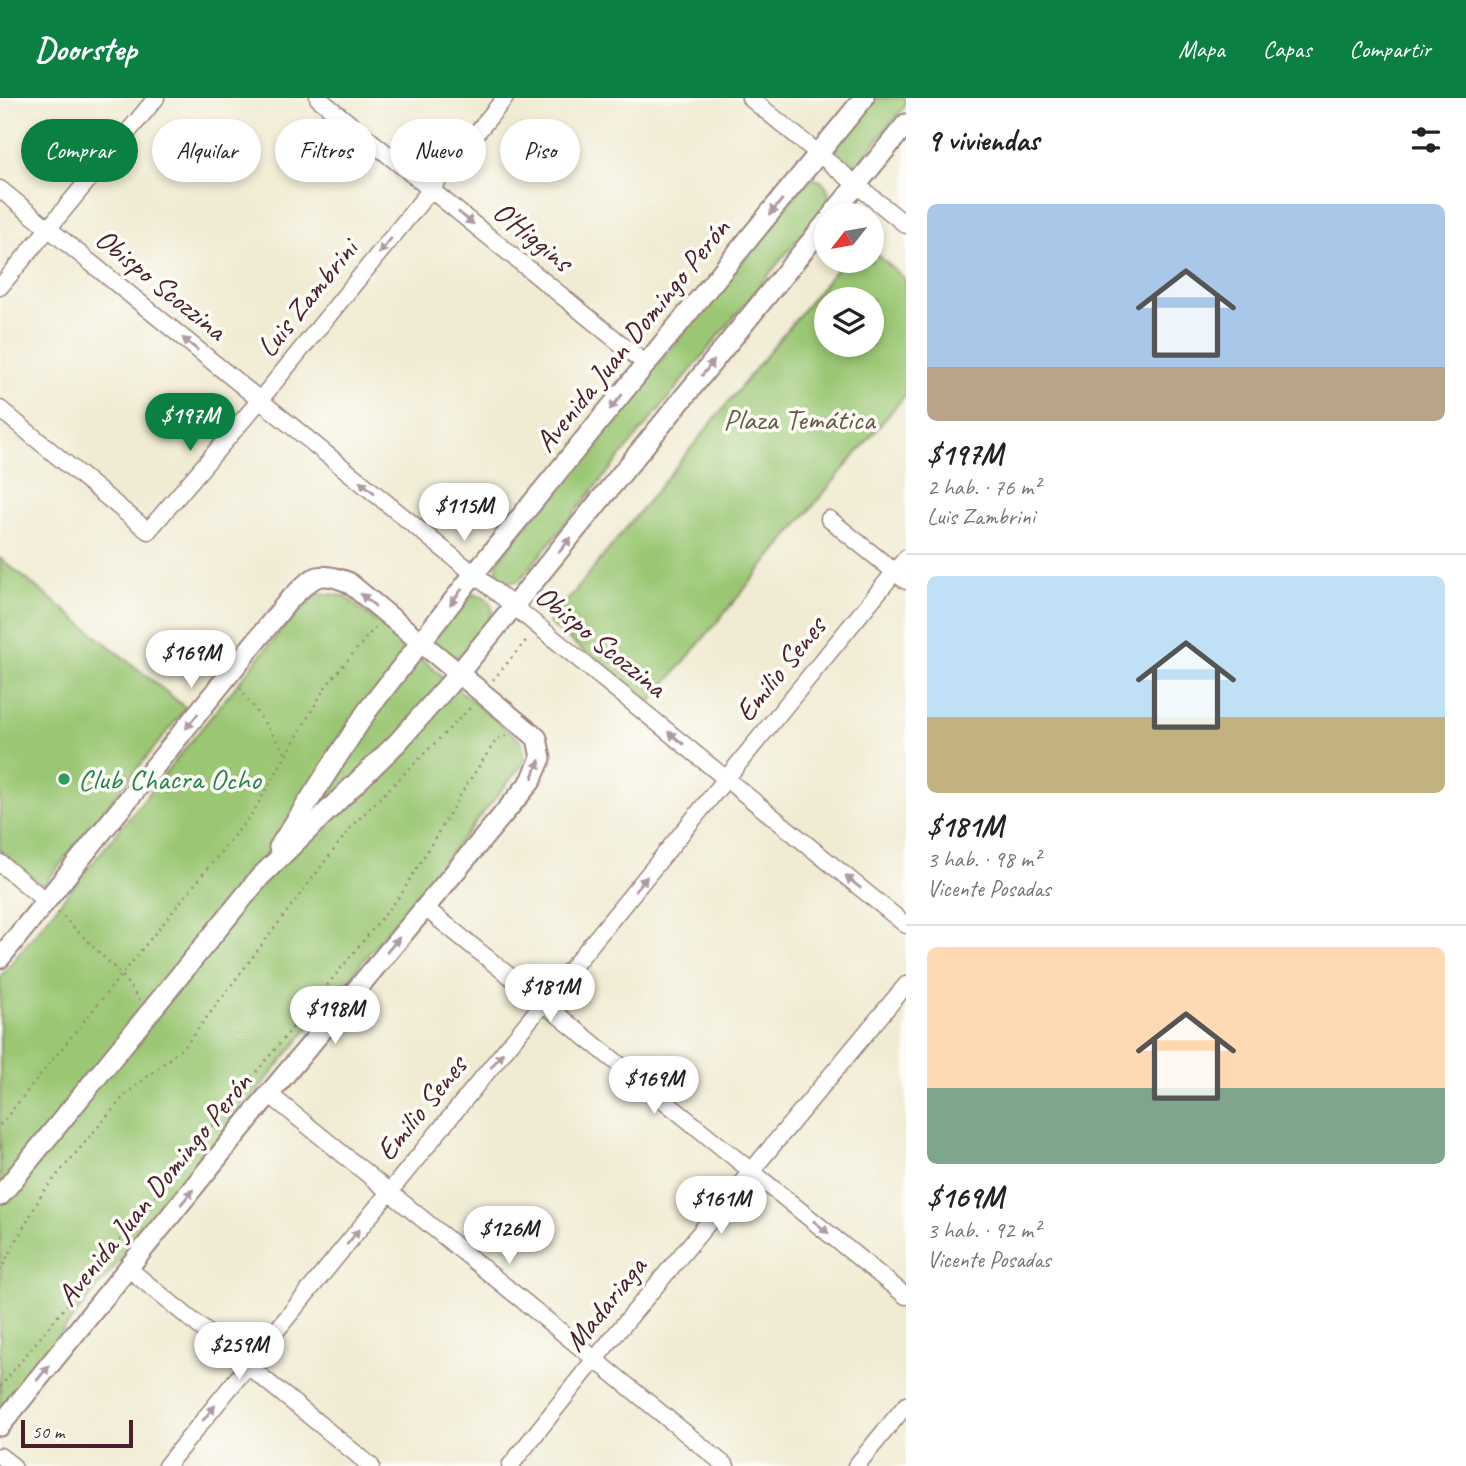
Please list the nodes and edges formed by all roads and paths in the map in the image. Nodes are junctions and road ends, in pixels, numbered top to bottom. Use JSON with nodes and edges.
{"nodes":[{"id":1,"x":156,"y":98,"type":"edge"},
{"id":2,"x":318,"y":98,"type":"edge"},
{"id":3,"x":505,"y":98,"type":"edge"},
{"id":4,"x":750,"y":98,"type":"edge"},
{"id":5,"x":864,"y":98,"type":"edge"},
{"id":6,"x":906,"y":124,"type":"edge"},
{"id":7,"x":819,"y":154,"type":"junction"},
{"id":8,"x":857,"y":185,"type":"junction"},
{"id":9,"x":0,"y":189,"type":"edge"},
{"id":10,"x":431,"y":190,"type":"junction"},
{"id":11,"x":842,"y":203,"type":"edge"},
{"id":12,"x":906,"y":225,"type":"edge"},
{"id":13,"x":49,"y":229,"type":"junction"},
{"id":14,"x":814,"y":238,"type":"edge"},
{"id":15,"x":0,"y":287,"type":"edge"},
{"id":16,"x":647,"y":365,"type":"junction"},
{"id":17,"x":260,"y":400,"type":"junction"},
{"id":18,"x":0,"y":409,"type":"edge"},
{"id":19,"x":829,"y":519,"type":"dead end"},
{"id":20,"x":906,"y":558,"type":"edge"},
{"id":21,"x":474,"y":574,"type":"junction"},
{"id":22,"x":900,"y":577,"type":"edge"},
{"id":23,"x":514,"y":607,"type":"junction"},
{"id":24,"x":386,"y":614,"type":"junction"},
{"id":25,"x":538,"y":626,"type":"junction"},
{"id":26,"x":421,"y":643,"type":"junction"},
{"id":27,"x":459,"y":673,"type":"junction"},
{"id":28,"x":230,"y":674,"type":"junction"},
{"id":29,"x":483,"y":693,"type":"junction"},
{"id":30,"x":524,"y":728,"type":"junction"},
{"id":31,"x":286,"y":754,"type":"junction"},
{"id":32,"x":726,"y":779,"type":"junction"},
{"id":33,"x":0,"y":863,"type":"edge"},
{"id":34,"x":260,"y":877,"type":"junction"},
{"id":35,"x":47,"y":902,"type":"junction"},
{"id":36,"x":425,"y":907,"type":"junction"},
{"id":37,"x":906,"y":925,"type":"edge"},
{"id":38,"x":0,"y":958,"type":"edge"},
{"id":39,"x":121,"y":974,"type":"junction"},
{"id":40,"x":906,"y":985,"type":"edge"},
{"id":41,"x":543,"y":1003,"type":"junction"},
{"id":42,"x":148,"y":1014,"type":"junction"},
{"id":43,"x":269,"y":1094,"type":"junction"},
{"id":44,"x":0,"y":1125,"type":"edge"},
{"id":45,"x":751,"y":1171,"type":"junction"},
{"id":46,"x":389,"y":1192,"type":"junction"},
{"id":47,"x":0,"y":1196,"type":"edge"},
{"id":48,"x":129,"y":1269,"type":"junction"},
{"id":49,"x":0,"y":1271,"type":"edge"},
{"id":50,"x":906,"y":1296,"type":"edge"},
{"id":51,"x":595,"y":1359,"type":"junction"},
{"id":52,"x":248,"y":1366,"type":"junction"},
{"id":53,"x":0,"y":1387,"type":"edge"},
{"id":54,"x":906,"y":1405,"type":"edge"},
{"id":55,"x":0,"y":1426,"type":"edge"},
{"id":56,"x":0,"y":1456,"type":"edge"},
{"id":57,"x":13,"y":1466,"type":"edge"},
{"id":58,"x":166,"y":1466,"type":"edge"},
{"id":59,"x":372,"y":1466,"type":"edge"},
{"id":60,"x":510,"y":1466,"type":"edge"},
{"id":61,"x":726,"y":1466,"type":"edge"},
{"id":62,"x":856,"y":1466,"type":"edge"}],
"edges":[{"from":1,"to":13,"type":"street"},
{"from":2,"to":10,"type":"street","name":"O'Higgins"},
{"from":3,"to":10,"type":"street","name":"Luis Zambrini"},
{"from":4,"to":7,"type":"street"},
{"from":5,"to":7,"type":"main road","name":"Avenida Juan Domingo Perón"},
{"from":6,"to":8,"type":"main road"},
{"from":7,"to":8,"type":"street"},
{"from":7,"to":16,"type":"main road","name":"Avenida Juan Domingo Perón","one_way":true},
{"from":8,"to":11,"type":"main road"},
{"from":8,"to":12,"type":"street"},
{"from":9,"to":13,"type":"street","name":"Obispo Scozzina"},
{"from":10,"to":16,"type":"street","name":"O'Higgins","one_way":true},
{"from":10,"to":17,"type":"street","name":"Luis Zambrini","one_way":true},
{"from":13,"to":15,"type":"street"},
{"from":17,"to":13,"type":"street","name":"Obispo Scozzina","one_way":true},
{"from":23,"to":14,"type":"main road","name":"Avenida Juan Domingo Perón","one_way":true},
{"from":16,"to":21,"type":"main road","name":"Avenida Juan Domingo Perón","one_way":true},
{"from":17,"to":18,"type":"street","name":"Luis Zambrini"},
{"from":21,"to":17,"type":"street","name":"Obispo Scozzina","one_way":true},
{"from":19,"to":22,"type":"street"},
{"from":20,"to":22,"type":"street","name":"Emilio Senes"},
{"from":21,"to":23,"type":"street","name":"Obispo Scozzina"},
{"from":21,"to":26,"type":"main road","name":"Avenida Juan Domingo Perón","one_way":true},
{"from":22,"to":32,"type":"street","name":"Emilio Senes"},
{"from":23,"to":25,"type":"street","name":"Obispo Scozzina"},
{"from":23,"to":27,"type":"main road","name":"Avenida Juan Domingo Perón"},
{"from":24,"to":26,"type":"main road"},
{"from":24,"to":28,"type":"main road","one_way":true},
{"from":24,"to":31,"type":"path"},
{"from":25,"to":29,"type":"path"},
{"from":32,"to":25,"type":"street","name":"Obispo Scozzina","one_way":true},
{"from":26,"to":27,"type":"main road"},
{"from":26,"to":34,"type":"main road","name":"Avenida Juan Domingo Perón"},
{"from":27,"to":29,"type":"main road","name":"Avenida Juan Domingo Perón"},
{"from":27,"to":34,"type":"main road","name":"Avenida Juan Domingo Perón"},
{"from":28,"to":31,"type":"path"},
{"from":28,"to":35,"type":"main road","one_way":true},
{"from":29,"to":30,"type":"main road","name":"Avenida Juan Domingo Perón"},
{"from":29,"to":49,"type":"path"},
{"from":36,"to":30,"type":"main road","name":"Avenida Juan Domingo Perón","one_way":true},
{"from":30,"to":53,"type":"path"},
{"from":31,"to":39,"type":"path"},
{"from":37,"to":32,"type":"street","name":"Obispo Scozzina","one_way":true},
{"from":41,"to":32,"type":"street","name":"Emilio Senes","one_way":true},
{"from":33,"to":35,"type":"street"},
{"from":34,"to":42,"type":"main road","name":"Avenida Juan Domingo Perón"},
{"from":35,"to":38,"type":"main road"},
{"from":35,"to":39,"type":"path"},
{"from":36,"to":41,"type":"street"},
{"from":43,"to":36,"type":"main road","name":"Avenida Juan Domingo Perón","one_way":true},
{"from":39,"to":42,"type":"path"},
{"from":39,"to":44,"type":"path"},
{"from":40,"to":45,"type":"street","name":"Madariaga"},
{"from":41,"to":45,"type":"street"},
{"from":46,"to":41,"type":"street","name":"Emilio Senes","one_way":true},
{"from":42,"to":47,"type":"main road","name":"Avenida Juan Domingo Perón"},
{"from":43,"to":46,"type":"street"},
{"from":48,"to":43,"type":"main road","name":"Avenida Juan Domingo Perón","one_way":true},
{"from":45,"to":50,"type":"street","one_way":true},
{"from":45,"to":51,"type":"street","name":"Madariaga"},
{"from":46,"to":51,"type":"street"},
{"from":52,"to":46,"type":"street","name":"Emilio Senes","one_way":true},
{"from":48,"to":52,"type":"street"},
{"from":55,"to":48,"type":"main road","name":"Avenida Juan Domingo Perón","one_way":true},
{"from":51,"to":60,"type":"street","name":"Madariaga"},
{"from":51,"to":61,"type":"street"},
{"from":58,"to":52,"type":"street","name":"Emilio Senes","one_way":true},
{"from":52,"to":59,"type":"street"},
{"from":54,"to":62,"type":"street"},
{"from":56,"to":57,"type":"street"}]}
